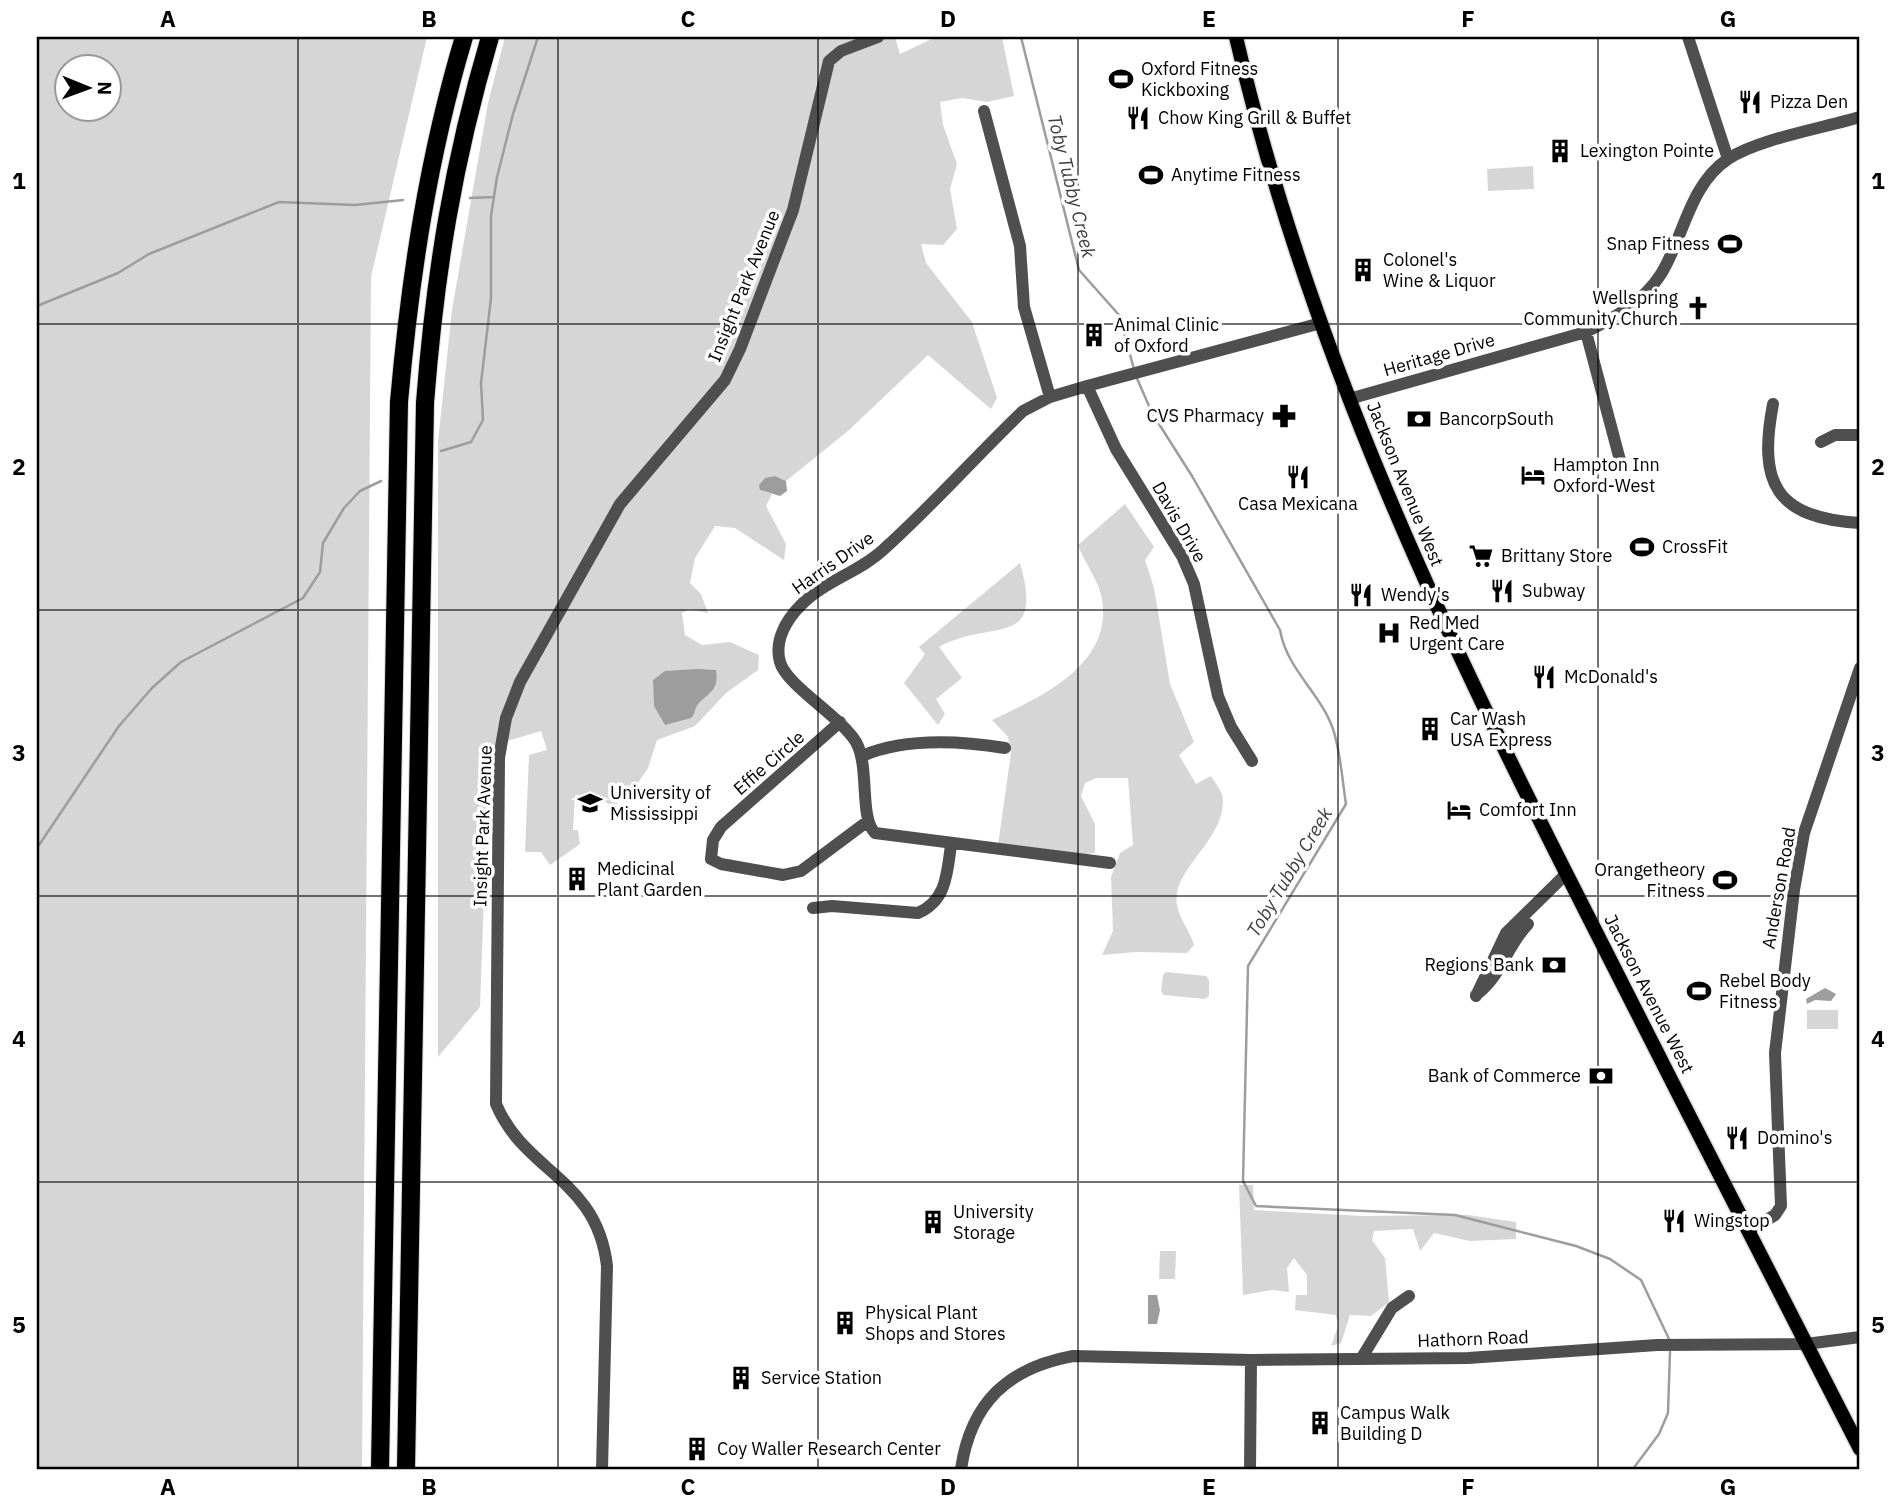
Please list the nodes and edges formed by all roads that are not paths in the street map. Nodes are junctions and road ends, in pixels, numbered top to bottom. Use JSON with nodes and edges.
{"nodes":[{"id":1,"x":464,"y":37,"type":"edge"},
{"id":2,"x":490,"y":37,"type":"edge"},
{"id":3,"x":878,"y":37,"type":"edge"},
{"id":4,"x":1236,"y":37,"type":"edge"},
{"id":5,"x":1688,"y":37,"type":"edge"},
{"id":6,"x":984,"y":111,"type":"dead end"},
{"id":7,"x":1860,"y":117,"type":"edge"},
{"id":8,"x":1728,"y":159,"type":"junction"},
{"id":9,"x":1321,"y":323,"type":"junction"},
{"id":10,"x":1586,"y":332,"type":"junction"},
{"id":11,"x":1087,"y":386,"type":"junction"},
{"id":12,"x":1050,"y":397,"type":"junction"},
{"id":13,"x":1349,"y":399,"type":"junction"},
{"id":14,"x":1773,"y":404,"type":"dead end"},
{"id":15,"x":1860,"y":435,"type":"edge"},
{"id":16,"x":1821,"y":442,"type":"dead end"},
{"id":17,"x":1621,"y":464,"type":"dead end"},
{"id":18,"x":1860,"y":523,"type":"edge"},
{"id":19,"x":1860,"y":668,"type":"edge"},
{"id":20,"x":840,"y":722,"type":"junction"},
{"id":21,"x":1005,"y":748,"type":"dead end"},
{"id":22,"x":862,"y":756,"type":"junction"},
{"id":23,"x":1252,"y":761,"type":"dead end"},
{"id":24,"x":868,"y":821,"type":"junction"},
{"id":25,"x":951,"y":845,"type":"junction"},
{"id":26,"x":1110,"y":863,"type":"dead end"},
{"id":27,"x":1566,"y":874,"type":"junction"},
{"id":28,"x":1544,"y":897,"type":"junction"},
{"id":29,"x":813,"y":908,"type":"dead end"},
{"id":30,"x":1748,"y":1230,"type":"junction"},
{"id":31,"x":1409,"y":1296,"type":"dead end"},
{"id":32,"x":1860,"y":1337,"type":"edge"},
{"id":33,"x":1806,"y":1344,"type":"junction"},
{"id":34,"x":1361,"y":1359,"type":"junction"},
{"id":35,"x":1251,"y":1360,"type":"junction"},
{"id":36,"x":1860,"y":1449,"type":"edge"},
{"id":37,"x":380,"y":1469,"type":"edge"},
{"id":38,"x":405,"y":1469,"type":"edge"},
{"id":39,"x":602,"y":1469,"type":"edge"},
{"id":40,"x":961,"y":1469,"type":"edge"},
{"id":41,"x":1250,"y":1469,"type":"edge"}],
"edges":[{"from":1,"to":37,"type":"highway"},
{"from":2,"to":38,"type":"highway"},
{"from":3,"to":39,"type":"street","name":"Insight Park Avenue"},
{"from":4,"to":9,"type":"main road","name":"Jackson Avenue West"},
{"from":5,"to":8,"type":"street"},
{"from":6,"to":12,"type":"street"},
{"from":7,"to":8,"type":"street","name":"Heritage Drive"},
{"from":8,"to":10,"type":"street","name":"Heritage Drive"},
{"from":9,"to":11,"type":"street","name":"Harris Drive"},
{"from":9,"to":13,"type":"main road","name":"Jackson Avenue West"},
{"from":10,"to":13,"type":"street","name":"Heritage Drive"},
{"from":10,"to":17,"type":"street"},
{"from":11,"to":12,"type":"street","name":"Harris Drive"},
{"from":11,"to":23,"type":"street","name":"Davis Drive"},
{"from":12,"to":20,"type":"street","name":"Harris Drive"},
{"from":13,"to":27,"type":"main road","name":"Jackson Avenue West"},
{"from":14,"to":18,"type":"street"},
{"from":15,"to":16,"type":"street"},
{"from":19,"to":30,"type":"street","name":"Anderson Road"},
{"from":20,"to":22,"type":"street","name":"Harris Drive"},
{"from":20,"to":24,"type":"street","name":"Effie Circle"},
{"from":21,"to":22,"type":"street"},
{"from":22,"to":24,"type":"street","name":"Harris Drive"},
{"from":24,"to":25,"type":"street"},
{"from":25,"to":26,"type":"street"},
{"from":25,"to":29,"type":"street"},
{"from":27,"to":28,"type":"street"},
{"from":27,"to":30,"type":"main road","name":"Jackson Avenue West"},
{"from":28,"to":28,"type":"street"},
{"from":30,"to":33,"type":"main road","name":"Jackson Avenue West"},
{"from":31,"to":34,"type":"street"},
{"from":32,"to":33,"type":"street","name":"Hathorn Road"},
{"from":33,"to":34,"type":"street","name":"Hathorn Road"},
{"from":33,"to":36,"type":"main road","name":"Jackson Avenue West"},
{"from":34,"to":35,"type":"street","name":"Hathorn Road"},
{"from":35,"to":40,"type":"street","name":"Hathorn Road"},
{"from":35,"to":41,"type":"street"}]}
